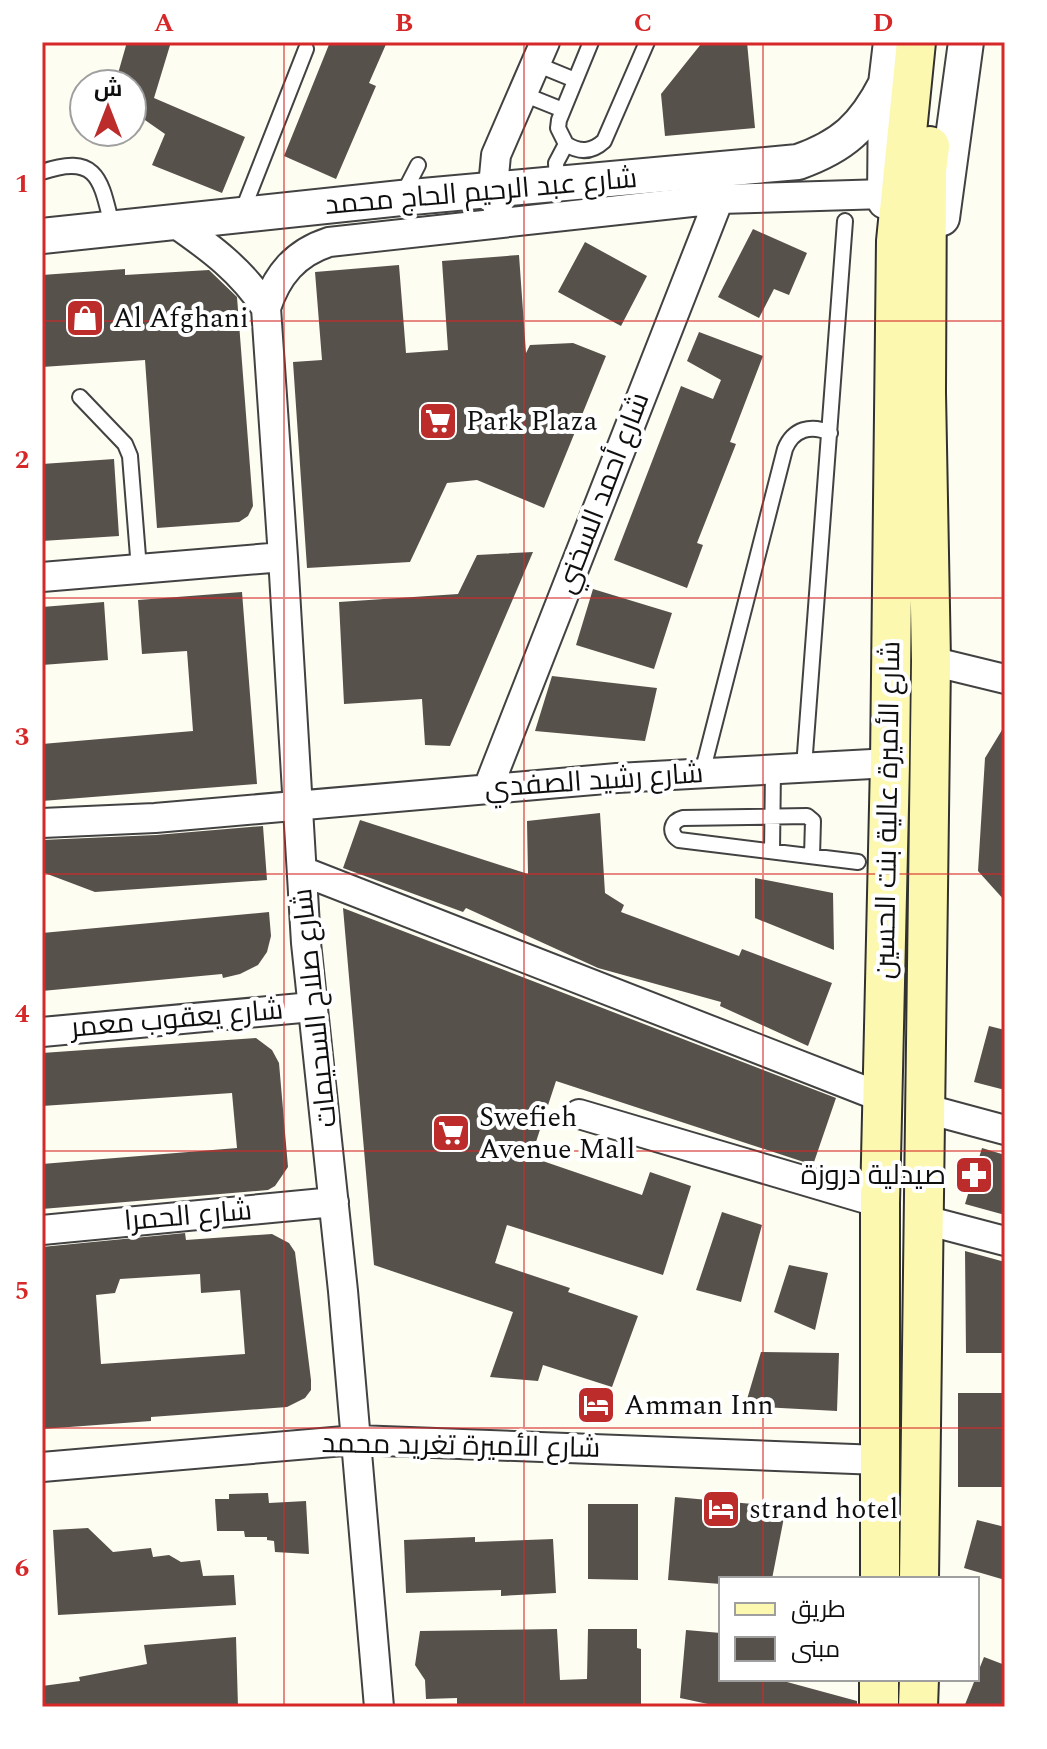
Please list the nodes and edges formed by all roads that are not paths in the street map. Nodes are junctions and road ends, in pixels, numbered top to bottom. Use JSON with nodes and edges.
{"nodes":[{"id":1,"x":591,"y":42,"type":"edge"},
{"id":2,"x":647,"y":42,"type":"edge"},
{"id":3,"x":891,"y":42,"type":"edge"},
{"id":4,"x":916,"y":42,"type":"edge"},
{"id":5,"x":941,"y":42,"type":"edge"},
{"id":6,"x":966,"y":42,"type":"edge"},
{"id":7,"x":306,"y":49,"type":"dead end"},
{"id":8,"x":540,"y":53,"type":"edge"},
{"id":9,"x":575,"y":80,"type":"junction"},
{"id":10,"x":886,"y":84,"type":"junction"},
{"id":11,"x":523,"y":94,"type":"junction"},
{"id":12,"x":563,"y":110,"type":"junction"},
{"id":13,"x":566,"y":144,"type":"junction"},
{"id":14,"x":418,"y":165,"type":"dead end"},
{"id":15,"x":42,"y":172,"type":"edge"},
{"id":16,"x":557,"y":185,"type":"junction"},
{"id":17,"x":885,"y":194,"type":"junction"},
{"id":18,"x":401,"y":198,"type":"junction"},
{"id":19,"x":719,"y":199,"type":"junction"},
{"id":20,"x":497,"y":207,"type":"junction"},
{"id":21,"x":240,"y":216,"type":"junction"},
{"id":22,"x":845,"y":221,"type":"dead end"},
{"id":23,"x":175,"y":223,"type":"junction"},
{"id":24,"x":113,"y":229,"type":"junction"},
{"id":25,"x":42,"y":236,"type":"edge"},
{"id":26,"x":266,"y":308,"type":"junction"},
{"id":27,"x":910,"y":396,"type":"junction"},
{"id":28,"x":80,"y":397,"type":"dead end"},
{"id":29,"x":830,"y":433,"type":"junction"},
{"id":30,"x":283,"y":557,"type":"junction"},
{"id":31,"x":139,"y":569,"type":"junction"},
{"id":32,"x":42,"y":577,"type":"edge"},
{"id":33,"x":931,"y":661,"type":"junction"},
{"id":34,"x":1005,"y":679,"type":"edge"},
{"id":35,"x":890,"y":763,"type":"junction"},
{"id":36,"x":804,"y":767,"type":"junction"},
{"id":37,"x":773,"y":769,"type":"junction"},
{"id":38,"x":702,"y":773,"type":"junction"},
{"id":39,"x":488,"y":788,"type":"junction"},
{"id":40,"x":298,"y":804,"type":"junction"},
{"id":41,"x":772,"y":817,"type":"junction"},
{"id":42,"x":42,"y":823,"type":"edge"},
{"id":43,"x":772,"y":851,"type":"junction"},
{"id":44,"x":812,"y":856,"type":"junction"},
{"id":45,"x":858,"y":862,"type":"dead end"},
{"id":46,"x":302,"y":871,"type":"junction"},
{"id":47,"x":312,"y":1007,"type":"junction"},
{"id":48,"x":42,"y":1032,"type":"edge"},
{"id":49,"x":881,"y":1097,"type":"junction"},
{"id":50,"x":927,"y":1109,"type":"junction"},
{"id":51,"x":579,"y":1114,"type":"dead end"},
{"id":52,"x":1005,"y":1130,"type":"edge"},
{"id":53,"x":334,"y":1202,"type":"junction"},
{"id":54,"x":880,"y":1203,"type":"junction"},
{"id":55,"x":925,"y":1220,"type":"junction"},
{"id":56,"x":42,"y":1230,"type":"edge"},
{"id":57,"x":1005,"y":1241,"type":"edge"},
{"id":58,"x":356,"y":1440,"type":"junction"},
{"id":59,"x":880,"y":1460,"type":"junction"},
{"id":60,"x":42,"y":1467,"type":"edge"},
{"id":61,"x":880,"y":1577,"type":"edge"},
{"id":62,"x":919,"y":1577,"type":"edge"},
{"id":63,"x":879,"y":1681,"type":"edge"},
{"id":64,"x":919,"y":1681,"type":"edge"},
{"id":65,"x":379,"y":1707,"type":"edge"},
{"id":66,"x":879,"y":1707,"type":"edge"},
{"id":67,"x":918,"y":1707,"type":"edge"}],
"edges":[{"from":1,"to":9,"type":"lane"},
{"from":2,"to":13,"type":"lane"},
{"from":3,"to":10,"type":"street"},
{"from":4,"to":27,"type":"main road","name":"شارع الأميرة عالية بنت الحسين"},
{"from":5,"to":27,"type":"main road","name":"شارع الأميرة عالية بنت الحسين"},
{"from":6,"to":27,"type":"street"},
{"from":7,"to":21,"type":"lane"},
{"from":8,"to":9,"type":"lane"},
{"from":8,"to":11,"type":"street"},
{"from":9,"to":12,"type":"lane"},
{"from":10,"to":16,"type":"street","name":"شارع عبد الرحيم الحاج محمد"},
{"from":10,"to":17,"type":"street"},
{"from":11,"to":12,"type":"lane"},
{"from":11,"to":20,"type":"street"},
{"from":12,"to":13,"type":"lane"},
{"from":13,"to":16,"type":"lane"},
{"from":14,"to":18,"type":"lane"},
{"from":15,"to":24,"type":"lane"},
{"from":16,"to":20,"type":"street","name":"شارع عبد الرحيم الحاج محمد"},
{"from":17,"to":19,"type":"street"},
{"from":17,"to":27,"type":"street"},
{"from":18,"to":20,"type":"street","name":"شارع عبد الرحيم الحاج محمد"},
{"from":18,"to":21,"type":"street","name":"شارع عبد الرحيم الحاج محمد"},
{"from":19,"to":20,"type":"street"},
{"from":19,"to":39,"type":"street","name":"شارع أحمد السخني"},
{"from":20,"to":26,"type":"street"},
{"from":21,"to":23,"type":"street","name":"شارع عبد الرحيم الحاج محمد"},
{"from":22,"to":29,"type":"lane"},
{"from":23,"to":24,"type":"street","name":"شارع عبد الرحيم الحاج محمد"},
{"from":23,"to":26,"type":"street"},
{"from":24,"to":25,"type":"street","name":"شارع عبد الرحيم الحاج محمد"},
{"from":26,"to":30,"type":"street","name":"شارع صلاح السحيمات"},
{"from":27,"to":33,"type":"main road","name":"شارع الأميرة عالية بنت الحسين"},
{"from":27,"to":35,"type":"main road","name":"شارع الأميرة عالية بنت الحسين"},
{"from":28,"to":31,"type":"lane"},
{"from":29,"to":36,"type":"lane"},
{"from":29,"to":38,"type":"lane"},
{"from":30,"to":31,"type":"street"},
{"from":30,"to":40,"type":"street","name":"شارع صلاح السحيمات"},
{"from":31,"to":32,"type":"street"},
{"from":33,"to":34,"type":"street"},
{"from":33,"to":50,"type":"main road","name":"شارع الأميرة عالية بنت الحسين"},
{"from":35,"to":36,"type":"street","name":"شارع رشيد الصفدي"},
{"from":35,"to":49,"type":"main road","name":"شارع الأميرة عالية بنت الحسين"},
{"from":36,"to":37,"type":"street","name":"شارع رشيد الصفدي"},
{"from":37,"to":38,"type":"street","name":"شارع رشيد الصفدي"},
{"from":37,"to":41,"type":"lane"},
{"from":38,"to":39,"type":"street","name":"شارع رشيد الصفدي"},
{"from":39,"to":40,"type":"street","name":"شارع رشيد الصفدي"},
{"from":40,"to":42,"type":"street","name":"شارع رشيد الصفدي"},
{"from":40,"to":46,"type":"street","name":"شارع صلاح السحيمات"},
{"from":41,"to":43,"type":"lane"},
{"from":41,"to":43,"type":"lane"},
{"from":41,"to":44,"type":"lane"},
{"from":43,"to":44,"type":"lane"},
{"from":44,"to":45,"type":"lane"},
{"from":46,"to":47,"type":"street","name":"شارع صلاح السحيمات"},
{"from":46,"to":49,"type":"street"},
{"from":47,"to":48,"type":"street","name":"شارع يعقوب معمر"},
{"from":47,"to":53,"type":"street","name":"شارع صلاح السحيمات"},
{"from":49,"to":54,"type":"main road","name":"شارع الأميرة عالية بنت الحسين"},
{"from":50,"to":52,"type":"street"},
{"from":50,"to":55,"type":"main road","name":"شارع الأميرة عالية بنت الحسين"},
{"from":51,"to":54,"type":"street"},
{"from":53,"to":56,"type":"street","name":"شارع الحمرا"},
{"from":53,"to":58,"type":"street","name":"شارع صلاح السحيمات"},
{"from":54,"to":59,"type":"main road","name":"شارع الأميرة عالية بنت الحسين"},
{"from":55,"to":57,"type":"street"},
{"from":55,"to":62,"type":"main road","name":"شارع الأميرة عالية بنت الحسين"},
{"from":58,"to":59,"type":"street","name":"شارع الأميرة تغريد محمد"},
{"from":58,"to":60,"type":"street","name":"شارع الأميرة تغريد محمد"},
{"from":58,"to":65,"type":"street","name":"شارع صلاح السحيمات"},
{"from":59,"to":61,"type":"main road","name":"شارع الأميرة عالية بنت الحسين"},
{"from":63,"to":66,"type":"main road"},
{"from":64,"to":67,"type":"main road"}]}
